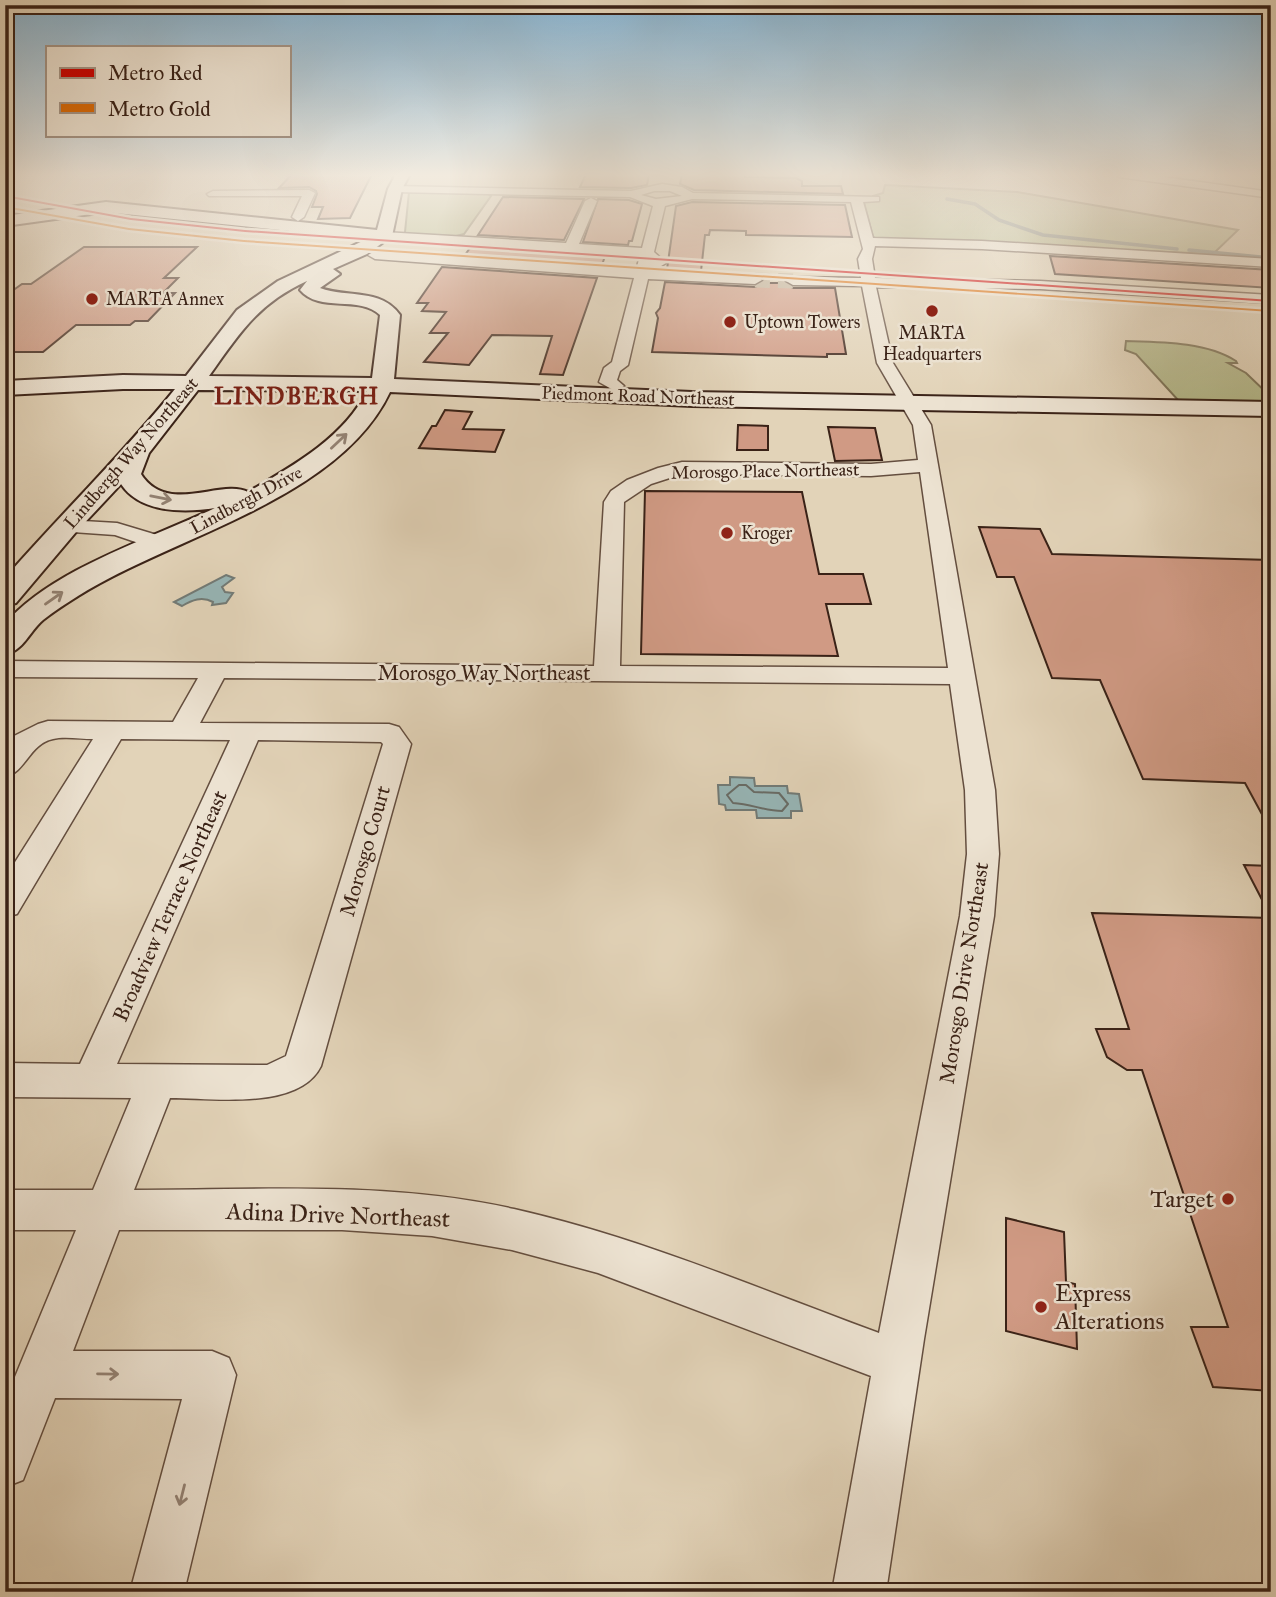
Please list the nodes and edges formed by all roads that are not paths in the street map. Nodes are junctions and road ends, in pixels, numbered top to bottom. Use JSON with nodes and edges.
{"nodes":[{"id":1,"x":370,"y":249,"type":"edge"},
{"id":2,"x":372,"y":249,"type":"edge"},
{"id":3,"x":413,"y":249,"type":"edge"},
{"id":4,"x":594,"y":249,"type":"edge"},
{"id":5,"x":648,"y":249,"type":"edge"},
{"id":6,"x":869,"y":249,"type":"edge"},
{"id":7,"x":1039,"y":249,"type":"edge"},
{"id":8,"x":647,"y":252,"type":"junction"},
{"id":9,"x":1271,"y":263,"type":"edge"},
{"id":10,"x":644,"y":272,"type":"junction"},
{"id":11,"x":331,"y":274,"type":"junction"},
{"id":12,"x":755,"y":279,"type":"tunnel mouth"},
{"id":13,"x":793,"y":281,"type":"tunnel mouth"},
{"id":14,"x":868,"y":283,"type":"junction"},
{"id":15,"x":1271,"y":299,"type":"edge"},
{"id":16,"x":299,"y":301,"type":"junction"},
{"id":17,"x":253,"y":306,"type":"junction"},
{"id":18,"x":390,"y":315,"type":"junction"},
{"id":19,"x":388,"y":358,"type":"junction"},
{"id":20,"x":890,"y":373,"type":"junction"},
{"id":21,"x":191,"y":385,"type":"junction"},
{"id":22,"x":438,"y":387,"type":"junction"},
{"id":23,"x":5,"y":388,"type":"edge"},
{"id":24,"x":378,"y":390,"type":"junction"},
{"id":25,"x":614,"y":391,"type":"junction"},
{"id":26,"x":5,"y":394,"type":"edge"},
{"id":27,"x":853,"y":401,"type":"junction"},
{"id":28,"x":972,"y":403,"type":"junction"},
{"id":29,"x":910,"y":406,"type":"junction"},
{"id":30,"x":1271,"y":409,"type":"edge"},
{"id":31,"x":1271,"y":416,"type":"edge"},
{"id":32,"x":137,"y":452,"type":"junction"},
{"id":33,"x":928,"y":465,"type":"junction"},
{"id":34,"x":305,"y":470,"type":"junction"},
{"id":35,"x":63,"y":530,"type":"junction"},
{"id":36,"x":152,"y":547,"type":"junction"},
{"id":37,"x":5,"y":597,"type":"edge"},
{"id":38,"x":5,"y":645,"type":"edge"},
{"id":39,"x":5,"y":669,"type":"edge"},
{"id":40,"x":214,"y":672,"type":"junction"},
{"id":41,"x":607,"y":673,"type":"junction"},
{"id":42,"x":963,"y":676,"type":"junction"},
{"id":43,"x":112,"y":731,"type":"junction"},
{"id":44,"x":182,"y":731,"type":"junction"},
{"id":45,"x":248,"y":732,"type":"junction"},
{"id":46,"x":5,"y":768,"type":"edge"},
{"id":47,"x":5,"y":905,"type":"edge"},
{"id":48,"x":5,"y":1080,"type":"edge"},
{"id":49,"x":91,"y":1081,"type":"junction"},
{"id":50,"x":157,"y":1081,"type":"junction"},
{"id":51,"x":5,"y":1210,"type":"edge"},
{"id":52,"x":103,"y":1210,"type":"junction"},
{"id":53,"x":898,"y":1363,"type":"junction"},
{"id":54,"x":39,"y":1374,"type":"junction"},
{"id":55,"x":5,"y":1462,"type":"edge"},
{"id":56,"x":157,"y":1592,"type":"edge"},
{"id":57,"x":859,"y":1592,"type":"edge"}],
"edges":[{"from":1,"to":17,"type":"main road"},
{"from":2,"to":11,"type":"main road"},
{"from":3,"to":10,"type":"street"},
{"from":4,"to":8,"type":"street"},
{"from":5,"to":8,"type":"street"},
{"from":6,"to":14,"type":"street","name":"Morosgo Drive Northeast"},
{"from":7,"to":9,"type":"street"},
{"from":8,"to":10,"type":"street"},
{"from":10,"to":12,"type":"street"},
{"from":10,"to":25,"type":"street"},
{"from":11,"to":16,"type":"main road"},
{"from":11,"to":18,"type":"main road"},
{"from":13,"to":14,"type":"street"},
{"from":14,"to":15,"type":"street"},
{"from":14,"to":20,"type":"street","name":"Morosgo Drive Northeast"},
{"from":16,"to":17,"type":"main road"},
{"from":16,"to":18,"type":"main road"},
{"from":17,"to":21,"type":"main road","name":"Lindbergh Way Northeast"},
{"from":18,"to":19,"type":"main road","name":"Lindbergh Drive"},
{"from":19,"to":22,"type":"main road"},
{"from":19,"to":24,"type":"main road","name":"Lindbergh Drive"},
{"from":20,"to":27,"type":"main road"},
{"from":20,"to":28,"type":"main road"},
{"from":20,"to":29,"type":"street","name":"Morosgo Drive Northeast"},
{"from":21,"to":23,"type":"main road","name":"Piedmont Road Northeast"},
{"from":21,"to":24,"type":"main road","name":"Piedmont Road Northeast"},
{"from":21,"to":26,"type":"main road","name":"Piedmont Road Northeast"},
{"from":21,"to":32,"type":"main road","name":"Lindbergh Way Northeast"},
{"from":22,"to":24,"type":"main road","name":"Piedmont Road Northeast"},
{"from":22,"to":25,"type":"main road","name":"Piedmont Road Northeast"},
{"from":24,"to":29,"type":"main road","name":"Piedmont Road Northeast"},
{"from":34,"to":24,"type":"main road","name":"Lindbergh Drive","one_way":true},
{"from":25,"to":27,"type":"main road","name":"Piedmont Road Northeast"},
{"from":27,"to":29,"type":"main road","name":"Piedmont Road Northeast"},
{"from":28,"to":29,"type":"main road","name":"Piedmont Road Northeast"},
{"from":28,"to":30,"type":"main road","name":"Piedmont Road Northeast"},
{"from":29,"to":31,"type":"main road","name":"Piedmont Road Northeast"},
{"from":29,"to":33,"type":"street","name":"Morosgo Drive Northeast"},
{"from":32,"to":34,"type":"main road","one_way":true},
{"from":32,"to":35,"type":"main road","name":"Lindbergh Way Northeast"},
{"from":33,"to":41,"type":"street","name":"Morosgo Place Northeast"},
{"from":33,"to":42,"type":"street","name":"Morosgo Drive Northeast"},
{"from":34,"to":36,"type":"main road","name":"Lindbergh Drive"},
{"from":35,"to":36,"type":"street"},
{"from":35,"to":37,"type":"main road","name":"Lindbergh Way Northeast"},
{"from":38,"to":36,"type":"main road","name":"Lindbergh Drive","one_way":true},
{"from":39,"to":40,"type":"street","name":"Morosgo Way Northeast"},
{"from":40,"to":41,"type":"street","name":"Morosgo Way Northeast"},
{"from":40,"to":44,"type":"street"},
{"from":41,"to":42,"type":"street","name":"Morosgo Way Northeast"},
{"from":42,"to":53,"type":"street","name":"Morosgo Drive Northeast"},
{"from":43,"to":44,"type":"street","name":"Morosgo Court"},
{"from":43,"to":46,"type":"street","name":"Morosgo Court"},
{"from":43,"to":47,"type":"street"},
{"from":44,"to":45,"type":"street","name":"Morosgo Court"},
{"from":45,"to":49,"type":"street","name":"Broadview Terrace Northeast"},
{"from":45,"to":50,"type":"street","name":"Morosgo Court"},
{"from":48,"to":49,"type":"street","name":"Morosgo Court"},
{"from":49,"to":50,"type":"street","name":"Morosgo Court"},
{"from":50,"to":52,"type":"street"},
{"from":51,"to":52,"type":"street","name":"Adina Drive Northeast"},
{"from":52,"to":53,"type":"street","name":"Adina Drive Northeast"},
{"from":52,"to":54,"type":"street"},
{"from":53,"to":57,"type":"street","name":"Morosgo Drive Northeast"},
{"from":54,"to":55,"type":"street"},
{"from":54,"to":56,"type":"street","one_way":true}]}
